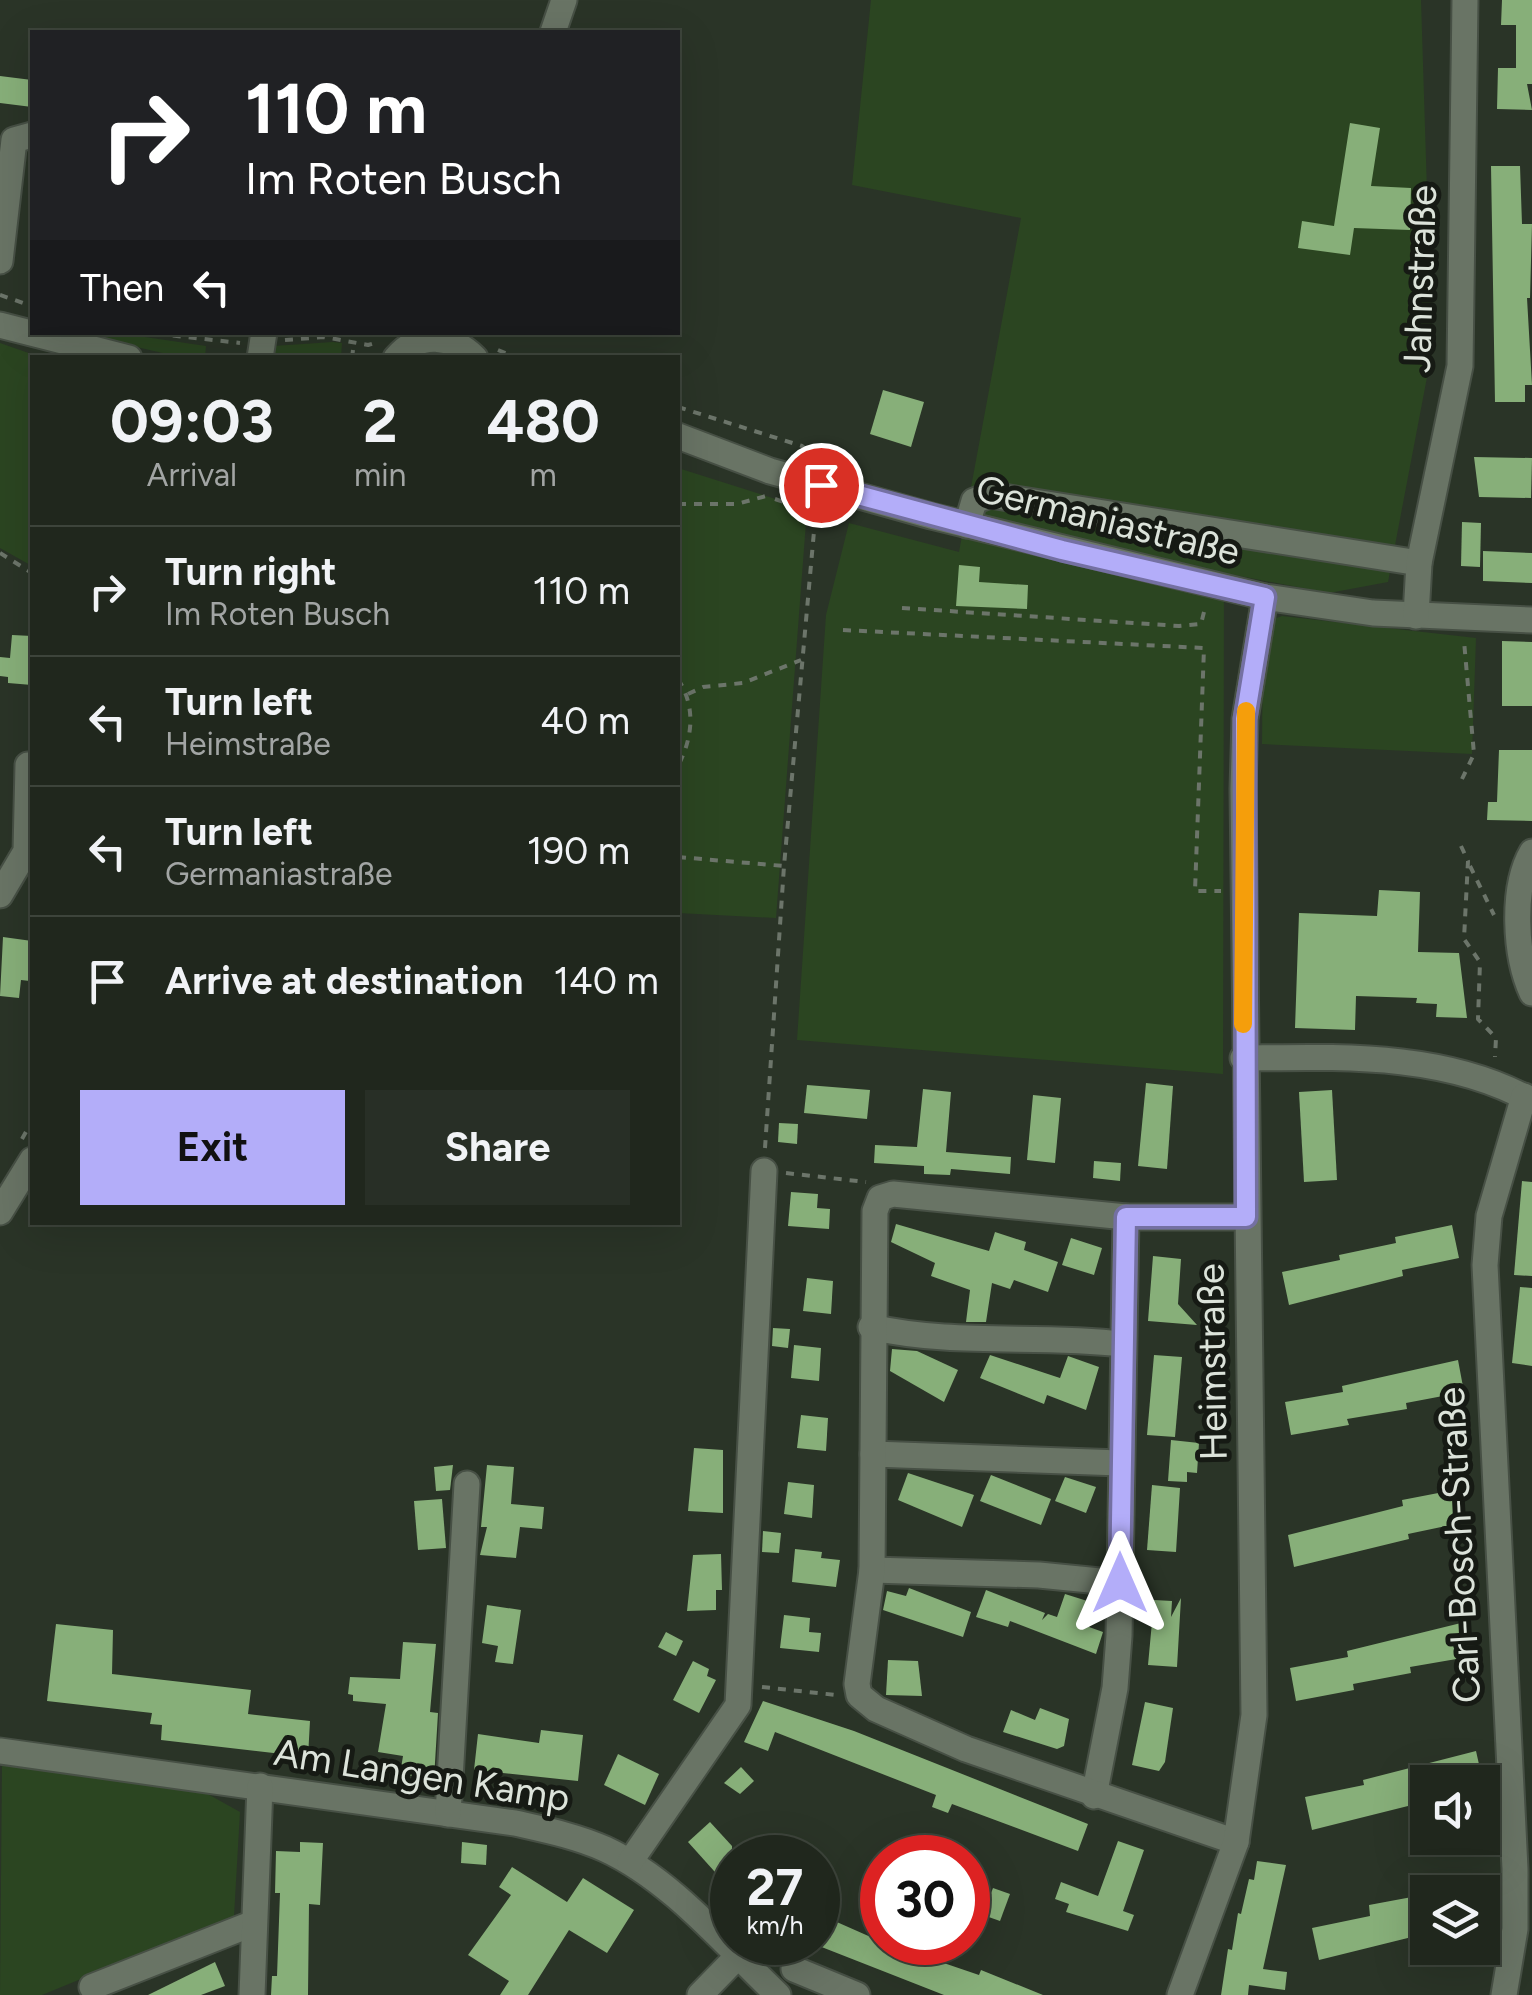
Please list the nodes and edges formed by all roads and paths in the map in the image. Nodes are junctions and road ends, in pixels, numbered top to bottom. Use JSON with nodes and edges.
{"nodes":[{"id":1,"x":564,"y":0,"type":"edge"},
{"id":2,"x":1465,"y":0,"type":"edge"},
{"id":3,"x":554,"y":30,"type":"edge"},
{"id":4,"x":30,"y":136,"type":"edge"},
{"id":5,"x":0,"y":261,"type":"edge"},
{"id":6,"x":0,"y":296,"type":"edge"},
{"id":7,"x":30,"y":305,"type":"edge"},
{"id":8,"x":0,"y":324,"type":"edge"},
{"id":9,"x":30,"y":332,"type":"edge"},
{"id":10,"x":42,"y":335,"type":"edge"},
{"id":11,"x":449,"y":336,"type":"edge"},
{"id":12,"x":354,"y":342,"type":"dead end"},
{"id":13,"x":482,"y":347,"type":"edge"},
{"id":14,"x":118,"y":355,"type":"edge"},
{"id":15,"x":352,"y":355,"type":"edge"},
{"id":16,"x":400,"y":355,"type":"edge"},
{"id":17,"x":510,"y":355,"type":"edge"},
{"id":18,"x":680,"y":408,"type":"edge"},
{"id":19,"x":680,"y":437,"type":"edge"},
{"id":20,"x":822,"y":475,"type":"junction"},
{"id":21,"x":680,"y":504,"type":"edge"},
{"id":22,"x":815,"y":512,"type":"junction"},
{"id":23,"x":967,"y":525,"type":"junction"},
{"id":24,"x":0,"y":553,"type":"edge"},
{"id":25,"x":1419,"y":562,"type":"junction"},
{"id":26,"x":30,"y":572,"type":"edge"},
{"id":27,"x":1210,"y":582,"type":"junction"},
{"id":28,"x":1265,"y":597,"type":"junction"},
{"id":29,"x":902,"y":608,"type":"dead end"},
{"id":30,"x":1416,"y":616,"type":"junction"},
{"id":31,"x":1464,"y":616,"type":"junction"},
{"id":32,"x":1532,"y":620,"type":"edge"},
{"id":33,"x":842,"y":630,"type":"dead end"},
{"id":34,"x":802,"y":660,"type":"junction"},
{"id":35,"x":680,"y":682,"type":"edge"},
{"id":36,"x":688,"y":694,"type":"junction"},
{"id":37,"x":680,"y":762,"type":"edge"},
{"id":38,"x":28,"y":765,"type":"dead end"},
{"id":39,"x":1462,"y":779,"type":"dead end"},
{"id":40,"x":1461,"y":846,"type":"dead end"},
{"id":41,"x":1532,"y":852,"type":"edge"},
{"id":42,"x":680,"y":858,"type":"edge"},
{"id":43,"x":1468,"y":862,"type":"junction"},
{"id":44,"x":784,"y":866,"type":"junction"},
{"id":45,"x":1242,"y":892,"type":"junction"},
{"id":46,"x":0,"y":895,"type":"edge"},
{"id":47,"x":1519,"y":950,"type":"junction"},
{"id":48,"x":1532,"y":993,"type":"edge"},
{"id":49,"x":1243,"y":1058,"type":"junction"},
{"id":50,"x":1493,"y":1083,"type":"junction"},
{"id":51,"x":1528,"y":1098,"type":"edge"},
{"id":52,"x":30,"y":1163,"type":"edge"},
{"id":53,"x":764,"y":1171,"type":"junction"},
{"id":54,"x":880,"y":1198,"type":"junction"},
{"id":55,"x":0,"y":1212,"type":"edge"},
{"id":56,"x":1126,"y":1217,"type":"junction"},
{"id":57,"x":1246,"y":1217,"type":"junction"},
{"id":58,"x":872,"y":1327,"type":"junction"},
{"id":59,"x":1122,"y":1344,"type":"junction"},
{"id":60,"x":873,"y":1454,"type":"junction"},
{"id":61,"x":1120,"y":1462,"type":"junction"},
{"id":62,"x":467,"y":1484,"type":"dead end"},
{"id":63,"x":872,"y":1570,"type":"junction"},
{"id":64,"x":1120,"y":1583,"type":"junction"},
{"id":65,"x":742,"y":1684,"type":"junction"},
{"id":66,"x":860,"y":1696,"type":"junction"},
{"id":67,"x":0,"y":1751,"type":"edge"},
{"id":68,"x":260,"y":1786,"type":"junction"},
{"id":69,"x":1094,"y":1796,"type":"junction"},
{"id":70,"x":448,"y":1814,"type":"junction"},
{"id":71,"x":1236,"y":1842,"type":"junction"},
{"id":72,"x":630,"y":1862,"type":"junction"},
{"id":73,"x":254,"y":1923,"type":"junction"},
{"id":74,"x":710,"y":1932,"type":"edge"},
{"id":75,"x":730,"y":1965,"type":"edge"},
{"id":76,"x":746,"y":1965,"type":"edge"},
{"id":77,"x":794,"y":1969,"type":"dead end"},
{"id":78,"x":92,"y":1987,"type":"dead end"},
{"id":79,"x":252,"y":1995,"type":"edge"},
{"id":80,"x":700,"y":1995,"type":"edge"},
{"id":81,"x":778,"y":1995,"type":"edge"},
{"id":82,"x":857,"y":1995,"type":"edge"},
{"id":83,"x":1180,"y":1995,"type":"edge"},
{"id":84,"x":1504,"y":1995,"type":"edge"}],
"edges":[{"from":1,"to":3,"type":"street"},
{"from":2,"to":25,"type":"street","name":"Jahnstraße"},
{"from":4,"to":5,"type":"street"},
{"from":6,"to":7,"type":"path"},
{"from":8,"to":9,"type":"street"},
{"from":10,"to":14,"type":"street"},
{"from":11,"to":13,"type":"street"},
{"from":11,"to":16,"type":"street"},
{"from":12,"to":15,"type":"path"},
{"from":13,"to":17,"type":"path"},
{"from":18,"to":20,"type":"path"},
{"from":19,"to":20,"type":"street","name":"Germaniastraße"},
{"from":20,"to":22,"type":"path"},
{"from":20,"to":23,"type":"street","name":"Germaniastraße"},
{"from":21,"to":22,"type":"path"},
{"from":22,"to":34,"type":"path"},
{"from":23,"to":25,"type":"street"},
{"from":23,"to":27,"type":"street","name":"Germaniastraße"},
{"from":24,"to":26,"type":"path"},
{"from":25,"to":30,"type":"street","name":"Jahnstraße"},
{"from":27,"to":28,"type":"street","name":"Germaniastraße"},
{"from":27,"to":29,"type":"path"},
{"from":28,"to":30,"type":"street","name":"Germaniastraße"},
{"from":28,"to":45,"type":"street","name":"Heimstraße"},
{"from":30,"to":31,"type":"street","name":"Germaniastraße"},
{"from":31,"to":32,"type":"street","name":"Germaniastraße"},
{"from":31,"to":39,"type":"path"},
{"from":33,"to":45,"type":"path"},
{"from":34,"to":36,"type":"path"},
{"from":34,"to":44,"type":"path"},
{"from":35,"to":36,"type":"path"},
{"from":36,"to":37,"type":"path"},
{"from":38,"to":46,"type":"street"},
{"from":40,"to":43,"type":"path"},
{"from":41,"to":47,"type":"street"},
{"from":42,"to":44,"type":"path"},
{"from":43,"to":47,"type":"path"},
{"from":43,"to":50,"type":"path"},
{"from":44,"to":53,"type":"path"},
{"from":45,"to":49,"type":"street","name":"Heimstraße"},
{"from":47,"to":48,"type":"street"},
{"from":49,"to":50,"type":"street"},
{"from":49,"to":57,"type":"street","name":"Heimstraße"},
{"from":50,"to":51,"type":"street"},
{"from":51,"to":84,"type":"street","name":"Carl-Bosch-Straße"},
{"from":52,"to":55,"type":"street"},
{"from":53,"to":54,"type":"path"},
{"from":53,"to":65,"type":"street"},
{"from":54,"to":56,"type":"street"},
{"from":54,"to":58,"type":"street"},
{"from":56,"to":57,"type":"street"},
{"from":56,"to":59,"type":"street"},
{"from":57,"to":71,"type":"street","name":"Heimstraße"},
{"from":58,"to":59,"type":"street"},
{"from":58,"to":60,"type":"street"},
{"from":59,"to":61,"type":"street"},
{"from":60,"to":61,"type":"street"},
{"from":60,"to":63,"type":"street"},
{"from":61,"to":64,"type":"street"},
{"from":62,"to":70,"type":"street"},
{"from":63,"to":64,"type":"street"},
{"from":63,"to":66,"type":"street"},
{"from":64,"to":69,"type":"street"},
{"from":65,"to":66,"type":"path"},
{"from":65,"to":72,"type":"street"},
{"from":66,"to":69,"type":"street"},
{"from":67,"to":68,"type":"street","name":"Am Langen Kamp"},
{"from":68,"to":70,"type":"street","name":"Am Langen Kamp"},
{"from":68,"to":73,"type":"street"},
{"from":69,"to":71,"type":"street"},
{"from":70,"to":72,"type":"street","name":"Am Langen Kamp"},
{"from":71,"to":83,"type":"street","name":"Heimstraße"},
{"from":72,"to":74,"type":"street","name":"Am Langen Kamp"},
{"from":73,"to":78,"type":"street"},
{"from":73,"to":79,"type":"street"},
{"from":75,"to":80,"type":"street"},
{"from":76,"to":81,"type":"street","name":"Am Langen Kamp"},
{"from":77,"to":82,"type":"street"}]}
